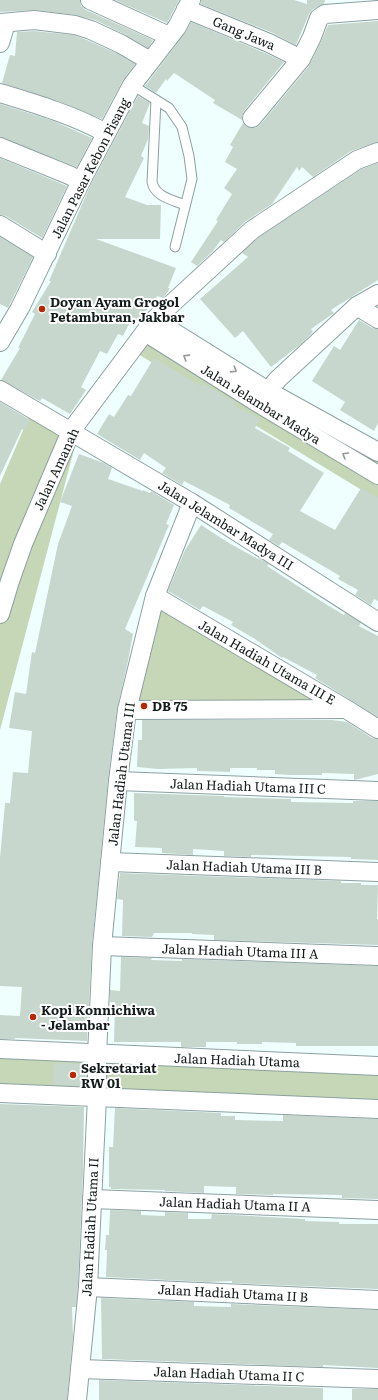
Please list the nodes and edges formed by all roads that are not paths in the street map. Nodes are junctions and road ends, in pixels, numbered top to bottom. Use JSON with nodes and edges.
{"nodes":[{"id":1,"x":90,"y":0,"type":"edge"},
{"id":2,"x":188,"y":5,"type":"edge"},
{"id":3,"x":378,"y":10,"type":"edge"},
{"id":4,"x":3,"y":23,"type":"edge"},
{"id":5,"x":169,"y":36,"type":"junction"},
{"id":6,"x":0,"y":43,"type":"edge"},
{"id":7,"x":302,"y":58,"type":"junction"},
{"id":8,"x":150,"y":61,"type":"junction"},
{"id":9,"x":132,"y":85,"type":"junction"},
{"id":10,"x":0,"y":93,"type":"edge"},
{"id":11,"x":156,"y":100,"type":"junction"},
{"id":12,"x":252,"y":118,"type":"dead end"},
{"id":13,"x":106,"y":133,"type":"junction"},
{"id":14,"x":0,"y":148,"type":"edge"},
{"id":15,"x":378,"y":152,"type":"edge"},
{"id":16,"x":81,"y":181,"type":"junction"},
{"id":17,"x":186,"y":205,"type":"junction"},
{"id":18,"x":0,"y":225,"type":"edge"},
{"id":19,"x":174,"y":247,"type":"dead end"},
{"id":20,"x":47,"y":254,"type":"junction"},
{"id":21,"x":378,"y":294,"type":"edge"},
{"id":22,"x":357,"y":306,"type":"junction"},
{"id":23,"x":378,"y":319,"type":"edge"},
{"id":24,"x":150,"y":326,"type":"junction"},
{"id":25,"x":0,"y":342,"type":"edge"},
{"id":26,"x":0,"y":390,"type":"edge"},
{"id":27,"x":268,"y":390,"type":"junction"},
{"id":28,"x":72,"y":431,"type":"junction"},
{"id":29,"x":378,"y":452,"type":"edge"},
{"id":30,"x":378,"y":475,"type":"edge"},
{"id":31,"x":192,"y":503,"type":"junction"},
{"id":32,"x":155,"y":596,"type":"junction"},
{"id":33,"x":0,"y":614,"type":"edge"},
{"id":34,"x":378,"y":622,"type":"edge"},
{"id":35,"x":346,"y":709,"type":"junction"},
{"id":36,"x":128,"y":710,"type":"junction"},
{"id":37,"x":378,"y":729,"type":"edge"},
{"id":38,"x":118,"y":781,"type":"junction"},
{"id":39,"x":378,"y":791,"type":"edge"},
{"id":40,"x":110,"y":862,"type":"junction"},
{"id":41,"x":378,"y":872,"type":"edge"},
{"id":42,"x":102,"y":946,"type":"junction"},
{"id":43,"x":378,"y":956,"type":"edge"},
{"id":44,"x":0,"y":1050,"type":"edge"},
{"id":45,"x":97,"y":1055,"type":"junction"},
{"id":46,"x":378,"y":1066,"type":"edge"},
{"id":47,"x":0,"y":1093,"type":"edge"},
{"id":48,"x":97,"y":1097,"type":"junction"},
{"id":49,"x":378,"y":1109,"type":"edge"},
{"id":50,"x":92,"y":1199,"type":"junction"},
{"id":51,"x":378,"y":1210,"type":"edge"},
{"id":52,"x":88,"y":1287,"type":"junction"},
{"id":53,"x":378,"y":1300,"type":"edge"},
{"id":54,"x":80,"y":1369,"type":"junction"},
{"id":55,"x":378,"y":1379,"type":"edge"},
{"id":56,"x":77,"y":1400,"type":"edge"}],
"edges":[{"from":1,"to":5,"type":"street"},
{"from":2,"to":5,"type":"street","name":"Jalan Pasar Kebon Pisang"},
{"from":2,"to":7,"type":"street","name":"Gang Jawa"},
{"from":3,"to":7,"type":"street"},
{"from":4,"to":6,"type":"street"},
{"from":4,"to":8,"type":"street"},
{"from":5,"to":8,"type":"street","name":"Jalan Pasar Kebon Pisang"},
{"from":7,"to":12,"type":"street"},
{"from":8,"to":9,"type":"street","name":"Jalan Pasar Kebon Pisang"},
{"from":9,"to":11,"type":"lane"},
{"from":9,"to":13,"type":"street","name":"Jalan Pasar Kebon Pisang"},
{"from":10,"to":13,"type":"street"},
{"from":11,"to":17,"type":"lane"},
{"from":11,"to":17,"type":"lane"},
{"from":13,"to":16,"type":"street","name":"Jalan Pasar Kebon Pisang"},
{"from":14,"to":16,"type":"street"},
{"from":15,"to":24,"type":"street","name":"Jalan Amanah"},
{"from":16,"to":20,"type":"street","name":"Jalan Pasar Kebon Pisang"},
{"from":17,"to":19,"type":"lane"},
{"from":18,"to":20,"type":"street"},
{"from":20,"to":25,"type":"street","name":"Jalan Pasar Kebon Pisang"},
{"from":21,"to":22,"type":"street"},
{"from":22,"to":23,"type":"street"},
{"from":22,"to":27,"type":"street"},
{"from":24,"to":27,"type":"street","name":"Jalan Jelambar Madya","one_way":true},
{"from":24,"to":28,"type":"street","name":"Jalan Amanah"},
{"from":30,"to":24,"type":"street","name":"Jalan Jelambar Madya","one_way":true},
{"from":26,"to":28,"type":"street","name":"Jalan Jelambar Madya III"},
{"from":27,"to":29,"type":"street","name":"Jalan Jelambar Madya"},
{"from":28,"to":31,"type":"street","name":"Jalan Jelambar Madya III"},
{"from":28,"to":33,"type":"street","name":"Jalan Amanah"},
{"from":31,"to":32,"type":"street","name":"Jalan Hadiah Utama III"},
{"from":31,"to":34,"type":"street","name":"Jalan Jelambar Madya III"},
{"from":32,"to":35,"type":"street","name":"Jalan Hadiah Utama III E"},
{"from":32,"to":36,"type":"street","name":"Jalan Hadiah Utama III"},
{"from":35,"to":36,"type":"street"},
{"from":35,"to":37,"type":"street","name":"Jalan Hadiah Utama III E"},
{"from":36,"to":38,"type":"street","name":"Jalan Hadiah Utama III"},
{"from":38,"to":39,"type":"street","name":"Jalan Hadiah Utama III C"},
{"from":38,"to":40,"type":"street","name":"Jalan Hadiah Utama III"},
{"from":40,"to":41,"type":"street","name":"Jalan Hadiah Utama III B"},
{"from":40,"to":42,"type":"street","name":"Jalan Hadiah Utama III"},
{"from":42,"to":43,"type":"street","name":"Jalan Hadiah Utama III A"},
{"from":42,"to":45,"type":"street","name":"Jalan Hadiah Utama III"},
{"from":44,"to":45,"type":"street","name":"Jalan Hadiah Utama"},
{"from":45,"to":46,"type":"street","name":"Jalan Hadiah Utama"},
{"from":45,"to":48,"type":"street","name":"Jalan Hadiah Utama II"},
{"from":47,"to":48,"type":"street"},
{"from":48,"to":49,"type":"street"},
{"from":48,"to":50,"type":"street","name":"Jalan Hadiah Utama II"},
{"from":50,"to":51,"type":"street","name":"Jalan Hadiah Utama II A"},
{"from":50,"to":52,"type":"street","name":"Jalan Hadiah Utama II"},
{"from":52,"to":53,"type":"street","name":"Jalan Hadiah Utama II B"},
{"from":52,"to":54,"type":"street","name":"Jalan Hadiah Utama II"},
{"from":54,"to":55,"type":"street","name":"Jalan Hadiah Utama II C"},
{"from":54,"to":56,"type":"street","name":"Jalan Hadiah Utama II"}]}
